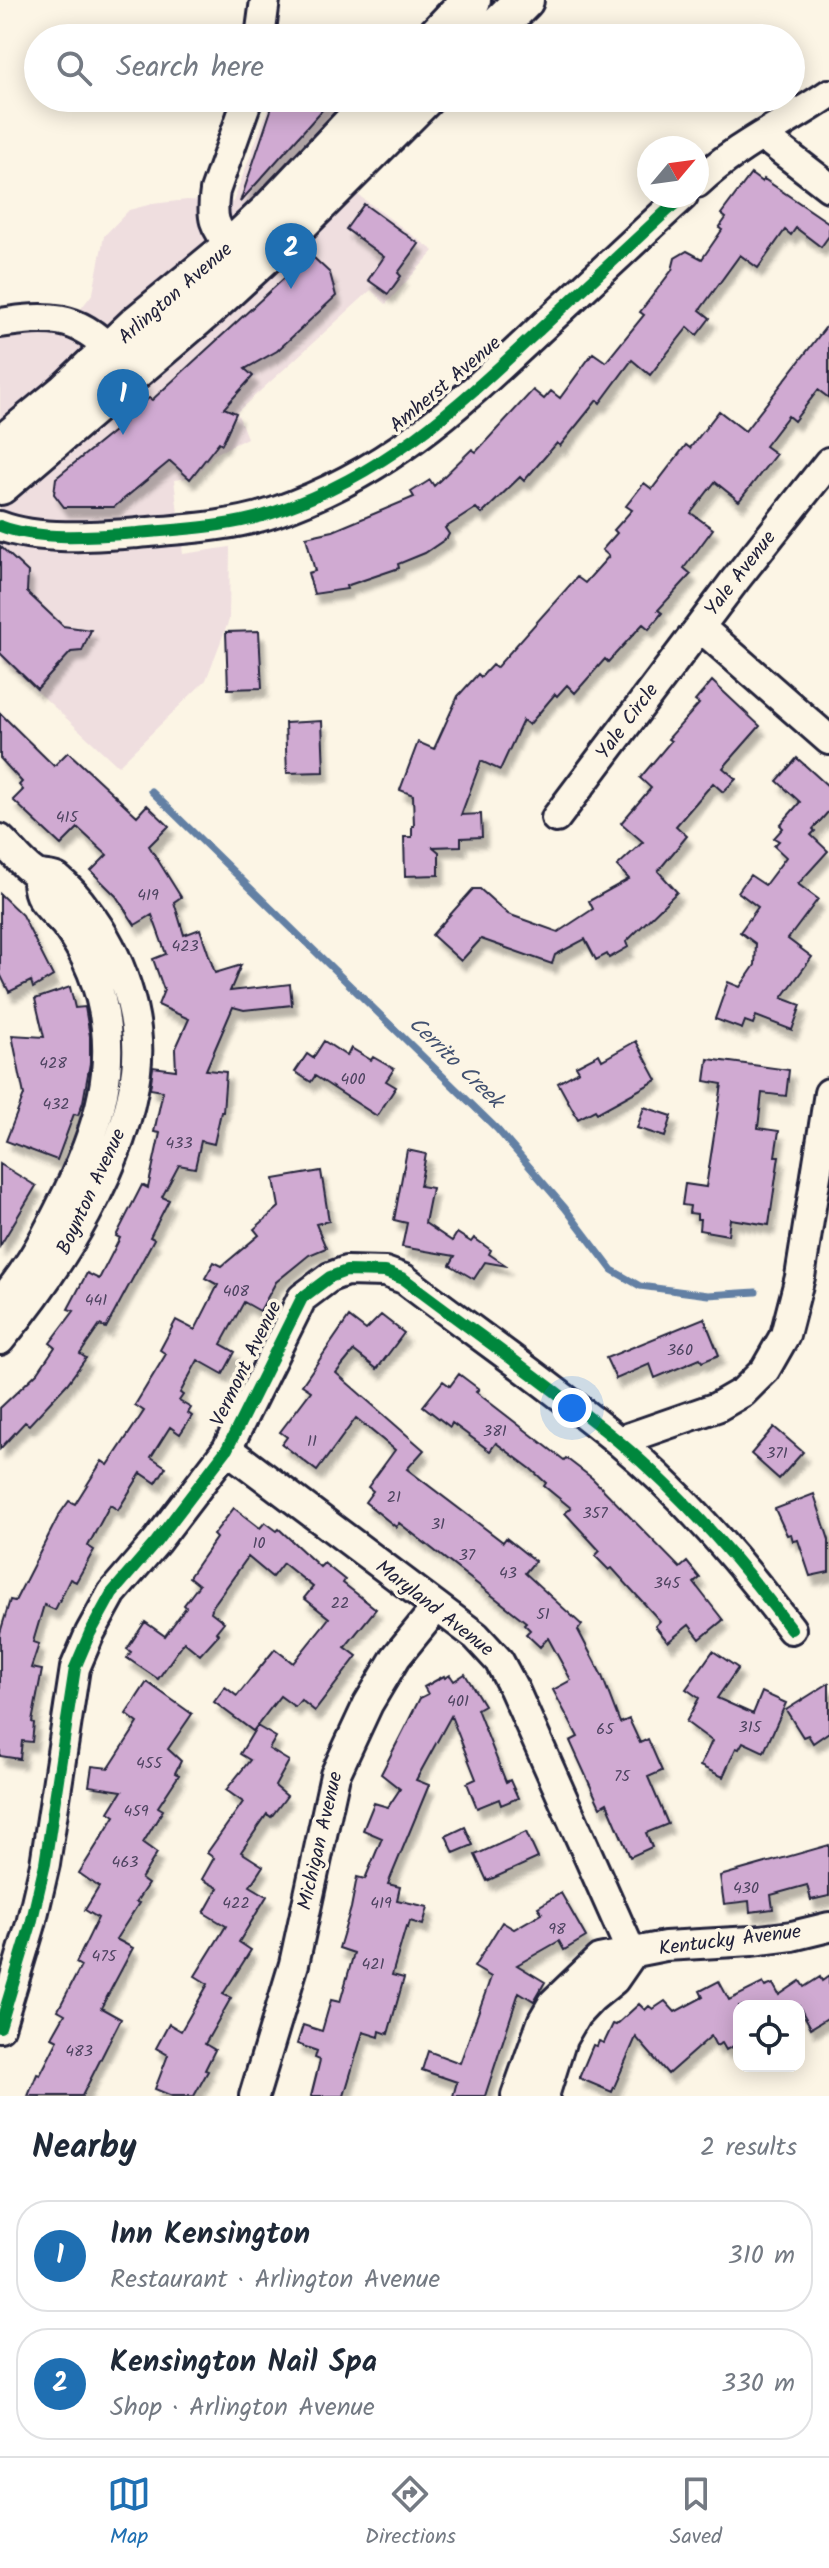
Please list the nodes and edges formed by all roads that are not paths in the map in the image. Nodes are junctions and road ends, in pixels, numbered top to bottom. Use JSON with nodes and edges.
{"nodes":[{"id":1,"x":265,"y":0,"type":"edge"},
{"id":2,"x":471,"y":0,"type":"edge"},
{"id":3,"x":524,"y":0,"type":"edge"},
{"id":4,"x":262,"y":24,"type":"edge"},
{"id":5,"x":448,"y":24,"type":"edge"},
{"id":6,"x":500,"y":24,"type":"edge"},
{"id":7,"x":829,"y":94,"type":"edge"},
{"id":8,"x":805,"y":109,"type":"edge"},
{"id":9,"x":243,"y":112,"type":"edge"},
{"id":10,"x":389,"y":112,"type":"edge"},
{"id":11,"x":393,"y":112,"type":"edge"},
{"id":12,"x":801,"y":112,"type":"edge"},
{"id":13,"x":763,"y":136,"type":"junction"},
{"id":14,"x":709,"y":173,"type":"edge"},
{"id":15,"x":829,"y":187,"type":"edge"},
{"id":16,"x":670,"y":208,"type":"edge"},
{"id":17,"x":232,"y":247,"type":"junction"},
{"id":18,"x":0,"y":323,"type":"edge"},
{"id":19,"x":111,"y":351,"type":"junction"},
{"id":20,"x":0,"y":447,"type":"edge"},
{"id":21,"x":829,"y":462,"type":"edge"},
{"id":22,"x":0,"y":485,"type":"edge"},
{"id":23,"x":0,"y":526,"type":"edge"},
{"id":24,"x":700,"y":627,"type":"junction"},
{"id":25,"x":829,"y":740,"type":"edge"},
{"id":26,"x":556,"y":818,"type":"dead end"},
{"id":27,"x":0,"y":839,"type":"edge"},
{"id":28,"x":36,"y":874,"type":"junction"},
{"id":29,"x":829,"y":1093,"type":"edge"},
{"id":30,"x":0,"y":1302,"type":"edge"},
{"id":31,"x":0,"y":1340,"type":"edge"},
{"id":32,"x":619,"y":1441,"type":"junction"},
{"id":33,"x":227,"y":1449,"type":"junction"},
{"id":34,"x":436,"y":1608,"type":"junction"},
{"id":35,"x":791,"y":1629,"type":"dead end"},
{"id":36,"x":829,"y":1927,"type":"edge"},
{"id":37,"x":632,"y":1954,"type":"junction"},
{"id":38,"x":0,"y":2027,"type":"edge"},
{"id":39,"x":254,"y":2096,"type":"edge"},
{"id":40,"x":516,"y":2096,"type":"edge"},
{"id":41,"x":544,"y":2096,"type":"edge"}],
"edges":[{"from":1,"to":4,"type":"street"},
{"from":2,"to":5,"type":"main road"},
{"from":3,"to":6,"type":"main road"},
{"from":7,"to":8,"type":"street"},
{"from":9,"to":17,"type":"street"},
{"from":10,"to":17,"type":"main road","name":"Arlington Avenue"},
{"from":11,"to":22,"type":"main road","name":"Arlington Avenue"},
{"from":12,"to":13,"type":"street"},
{"from":13,"to":14,"type":"street"},
{"from":13,"to":15,"type":"street"},
{"from":16,"to":23,"type":"street","name":"Amherst Avenue"},
{"from":17,"to":19,"type":"main road","name":"Arlington Avenue"},
{"from":18,"to":19,"type":"street"},
{"from":19,"to":20,"type":"main road","name":"Arlington Avenue"},
{"from":21,"to":24,"type":"street","name":"Yale Avenue"},
{"from":24,"to":25,"type":"street","name":"Yale Avenue"},
{"from":24,"to":26,"type":"street","name":"Yale Circle"},
{"from":27,"to":28,"type":"street","name":"Boynton Avenue"},
{"from":28,"to":30,"type":"street","name":"Boynton Avenue"},
{"from":28,"to":31,"type":"street","name":"Boynton Avenue"},
{"from":29,"to":32,"type":"street"},
{"from":32,"to":33,"type":"street","name":"Vermont Avenue"},
{"from":32,"to":35,"type":"street","name":"Vermont Avenue"},
{"from":33,"to":34,"type":"street","name":"Maryland Avenue"},
{"from":33,"to":38,"type":"street","name":"Vermont Avenue"},
{"from":34,"to":37,"type":"street","name":"Maryland Avenue"},
{"from":34,"to":39,"type":"street","name":"Michigan Avenue"},
{"from":36,"to":37,"type":"street","name":"Kentucky Avenue"},
{"from":37,"to":40,"type":"street","name":"Kentucky Avenue"},
{"from":37,"to":41,"type":"street","name":"Kentucky Avenue"}]}
